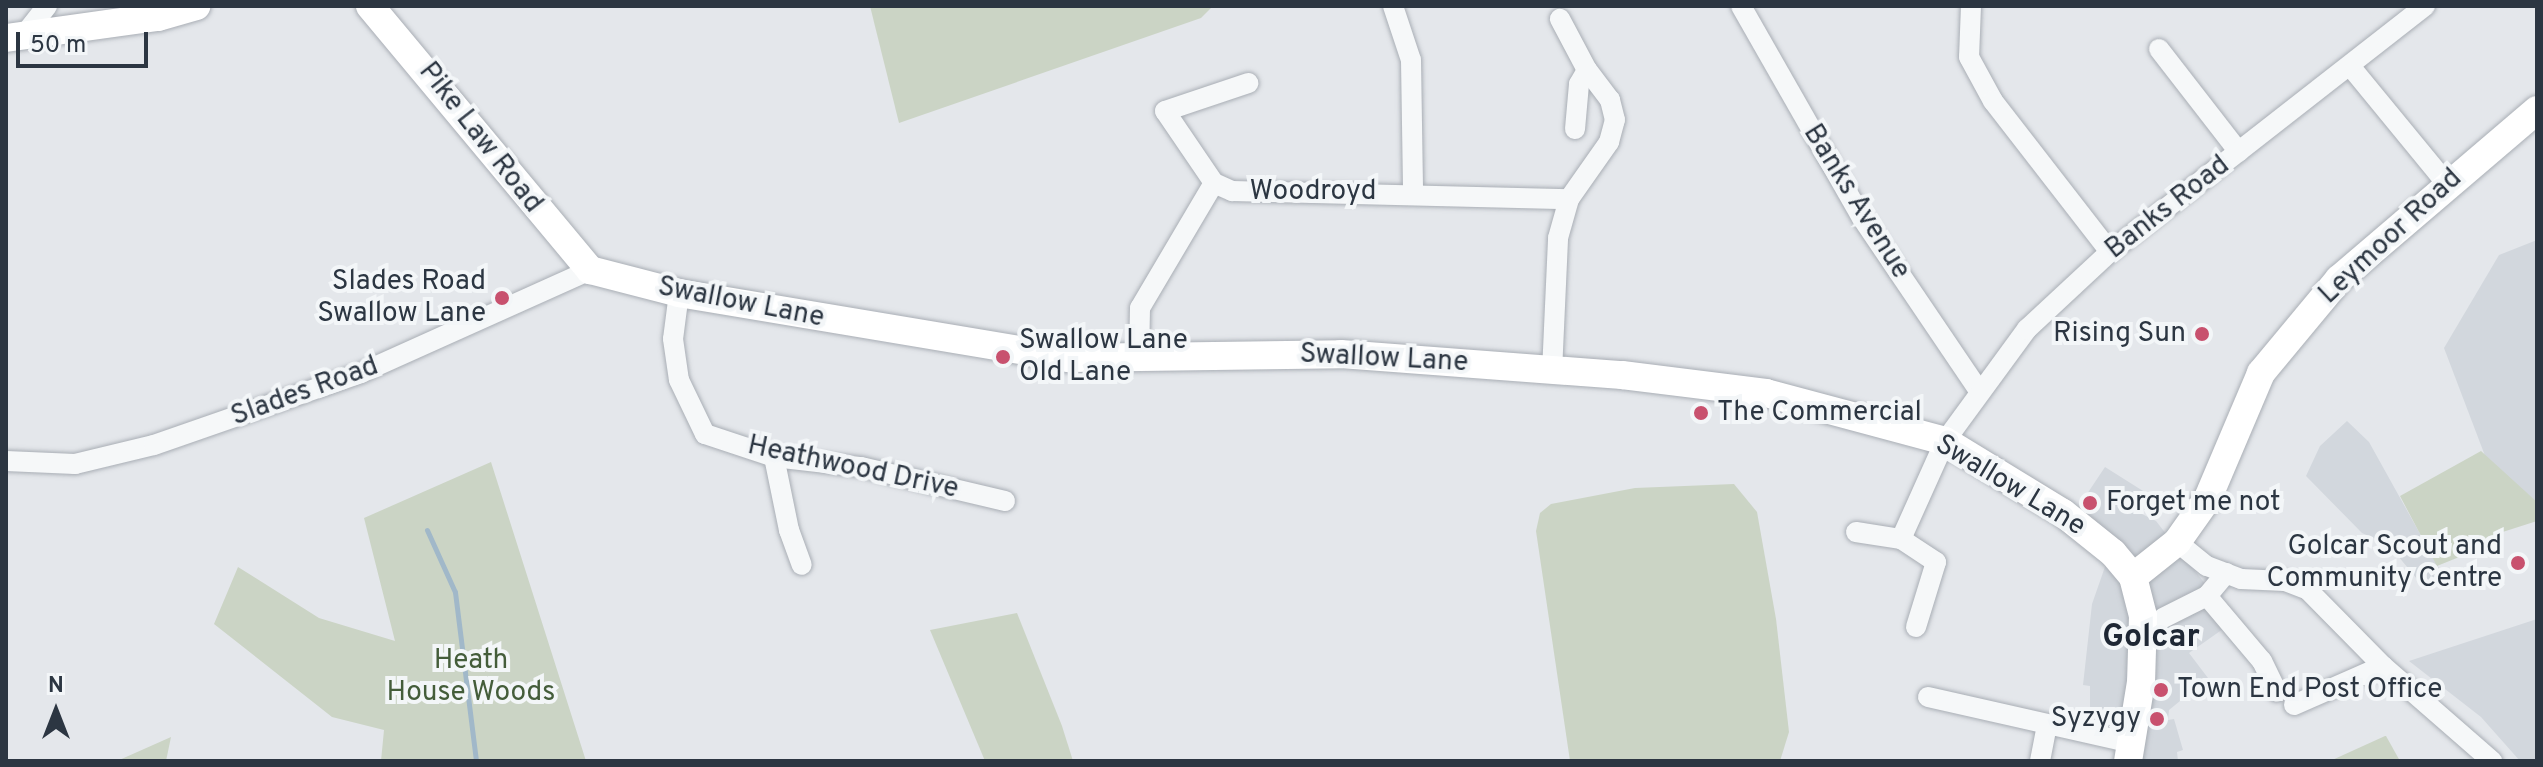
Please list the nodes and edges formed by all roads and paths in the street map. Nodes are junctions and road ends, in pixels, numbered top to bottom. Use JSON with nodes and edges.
{"nodes":[{"id":1,"x":47,"y":6,"type":"edge"},
{"id":2,"x":196,"y":6,"type":"edge"},
{"id":3,"x":370,"y":6,"type":"edge"},
{"id":4,"x":1393,"y":6,"type":"edge"},
{"id":5,"x":1741,"y":6,"type":"edge"},
{"id":6,"x":1971,"y":6,"type":"edge"},
{"id":7,"x":2425,"y":6,"type":"edge"},
{"id":8,"x":1560,"y":19,"type":"dead end"},
{"id":9,"x":13,"y":39,"type":"edge"},
{"id":10,"x":2159,"y":49,"type":"dead end"},
{"id":11,"x":2350,"y":66,"type":"junction"},
{"id":12,"x":1587,"y":70,"type":"junction"},
{"id":13,"x":1248,"y":83,"type":"dead end"},
{"id":14,"x":2537,"y":110,"type":"edge"},
{"id":15,"x":1575,"y":129,"type":"dead end"},
{"id":16,"x":2239,"y":152,"type":"junction"},
{"id":17,"x":1214,"y":183,"type":"junction"},
{"id":18,"x":2446,"y":183,"type":"junction"},
{"id":19,"x":1413,"y":193,"type":"junction"},
{"id":20,"x":1569,"y":199,"type":"junction"},
{"id":21,"x":2110,"y":252,"type":"junction"},
{"id":22,"x":590,"y":270,"type":"junction"},
{"id":23,"x":679,"y":293,"type":"junction"},
{"id":24,"x":1139,"y":360,"type":"junction"},
{"id":25,"x":1552,"y":372,"type":"junction"},
{"id":26,"x":1980,"y":392,"type":"junction"},
{"id":27,"x":1945,"y":441,"type":"junction"},
{"id":28,"x":774,"y":457,"type":"junction"},
{"id":29,"x":6,"y":461,"type":"edge"},
{"id":30,"x":1005,"y":501,"type":"dead end"},
{"id":31,"x":1856,"y":532,"type":"dead end"},
{"id":32,"x":1901,"y":539,"type":"junction"},
{"id":33,"x":2177,"y":542,"type":"junction"},
{"id":34,"x":802,"y":565,"type":"dead end"},
{"id":35,"x":2226,"y":573,"type":"junction"},
{"id":36,"x":2133,"y":577,"type":"junction"},
{"id":37,"x":2207,"y":596,"type":"junction"},
{"id":38,"x":2163,"y":618,"type":"dead end"},
{"id":39,"x":1916,"y":627,"type":"dead end"},
{"id":40,"x":2383,"y":666,"type":"junction"},
{"id":41,"x":2277,"y":692,"type":"dead end"},
{"id":42,"x":1928,"y":697,"type":"dead end"},
{"id":43,"x":2294,"y":705,"type":"dead end"},
{"id":44,"x":2047,"y":725,"type":"junction"},
{"id":45,"x":2130,"y":752,"type":"edge"},
{"id":46,"x":2040,"y":761,"type":"edge"},
{"id":47,"x":2492,"y":761,"type":"edge"}],
"edges":[{"from":1,"to":9,"type":"street"},
{"from":2,"to":9,"type":"street"},
{"from":3,"to":22,"type":"street","name":"Pike Law Road"},
{"from":4,"to":19,"type":"street","name":"Woodroyd"},
{"from":5,"to":26,"type":"street","name":"Banks Avenue"},
{"from":6,"to":21,"type":"street"},
{"from":7,"to":11,"type":"street","name":"Banks Road"},
{"from":8,"to":12,"type":"street"},
{"from":10,"to":16,"type":"street"},
{"from":11,"to":16,"type":"street","name":"Banks Road"},
{"from":11,"to":18,"type":"street"},
{"from":12,"to":15,"type":"street"},
{"from":12,"to":20,"type":"street"},
{"from":13,"to":17,"type":"street","name":"Woodroyd"},
{"from":14,"to":18,"type":"street","name":"Leymoor Road"},
{"from":16,"to":21,"type":"street","name":"Banks Road"},
{"from":17,"to":19,"type":"street","name":"Woodroyd"},
{"from":17,"to":24,"type":"street","name":"Woodroyd"},
{"from":18,"to":33,"type":"street","name":"Leymoor Road"},
{"from":19,"to":20,"type":"street","name":"Woodroyd"},
{"from":20,"to":25,"type":"street"},
{"from":21,"to":26,"type":"street","name":"Banks Road"},
{"from":22,"to":23,"type":"street","name":"Swallow Lane"},
{"from":22,"to":29,"type":"street","name":"Slades Road"},
{"from":23,"to":24,"type":"street","name":"Swallow Lane"},
{"from":23,"to":28,"type":"street","name":"Heathwood Drive"},
{"from":24,"to":25,"type":"street","name":"Swallow Lane"},
{"from":25,"to":27,"type":"street","name":"Swallow Lane"},
{"from":26,"to":27,"type":"street","name":"Banks Road"},
{"from":27,"to":32,"type":"street","name":"Banks Road"},
{"from":27,"to":36,"type":"street","name":"Swallow Lane"},
{"from":28,"to":30,"type":"street","name":"Heathwood Drive"},
{"from":28,"to":34,"type":"street"},
{"from":31,"to":32,"type":"street"},
{"from":32,"to":39,"type":"street"},
{"from":33,"to":35,"type":"street"},
{"from":33,"to":36,"type":"street","name":"Leymoor Road"},
{"from":35,"to":37,"type":"street"},
{"from":35,"to":40,"type":"street"},
{"from":36,"to":45,"type":"street"},
{"from":37,"to":38,"type":"street"},
{"from":37,"to":41,"type":"street"},
{"from":40,"to":43,"type":"street"},
{"from":40,"to":47,"type":"street"},
{"from":42,"to":44,"type":"street"},
{"from":44,"to":45,"type":"street"},
{"from":44,"to":46,"type":"street"}]}
